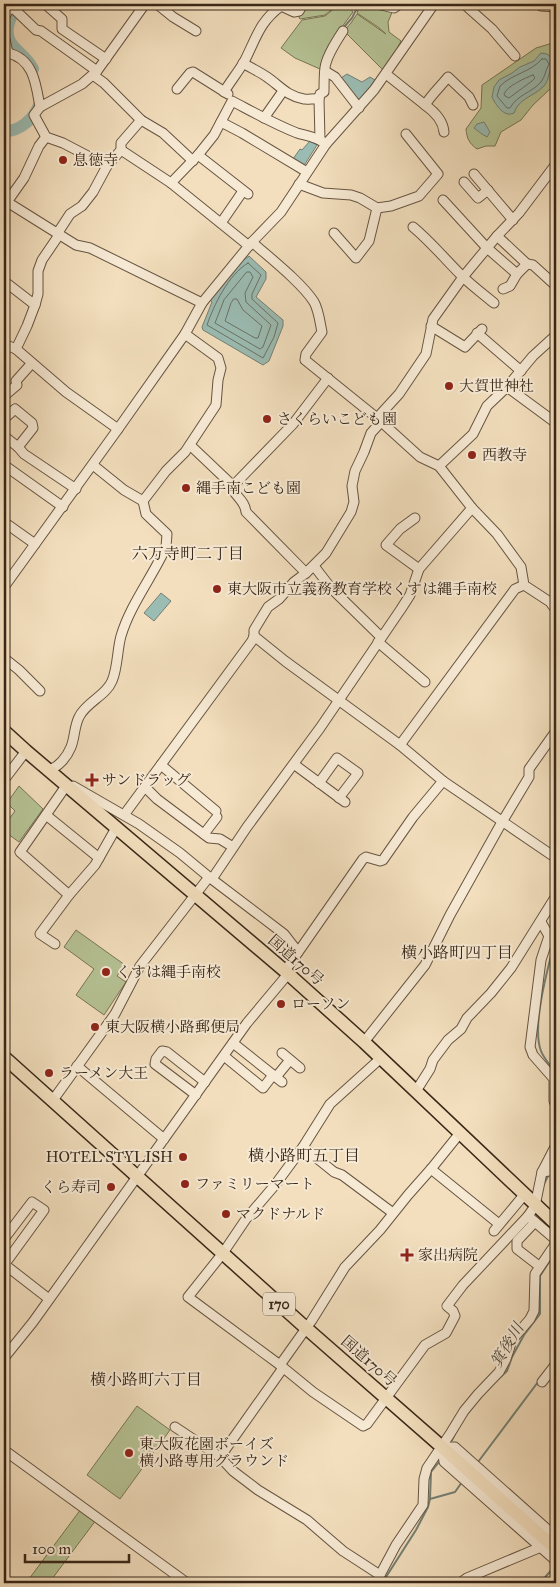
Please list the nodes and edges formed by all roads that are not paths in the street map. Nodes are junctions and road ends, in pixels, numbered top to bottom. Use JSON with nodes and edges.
{"nodes":[{"id":1,"x":45,"y":4,"type":"edge"},
{"id":2,"x":145,"y":4,"type":"edge"},
{"id":3,"x":157,"y":4,"type":"edge"},
{"id":4,"x":302,"y":4,"type":"edge"},
{"id":5,"x":377,"y":4,"type":"edge"},
{"id":6,"x":400,"y":4,"type":"edge"},
{"id":7,"x":434,"y":4,"type":"edge"},
{"id":8,"x":464,"y":4,"type":"edge"},
{"id":9,"x":538,"y":4,"type":"edge"},
{"id":10,"x":13,"y":7,"type":"edge"},
{"id":11,"x":556,"y":7,"type":"edge"},
{"id":12,"x":4,"y":18,"type":"edge"},
{"id":13,"x":196,"y":31,"type":"dead end"},
{"id":14,"x":343,"y":31,"type":"dead end"},
{"id":15,"x":4,"y":35,"type":"edge"},
{"id":16,"x":9,"y":55,"type":"edge"},
{"id":17,"x":516,"y":56,"type":"dead end"},
{"id":18,"x":106,"y":59,"type":"junction"},
{"id":19,"x":243,"y":63,"type":"junction"},
{"id":20,"x":325,"y":71,"type":"junction"},
{"id":21,"x":386,"y":74,"type":"junction"},
{"id":22,"x":96,"y":75,"type":"junction"},
{"id":23,"x":177,"y":89,"type":"dead end"},
{"id":24,"x":283,"y":91,"type":"junction"},
{"id":25,"x":224,"y":92,"type":"junction"},
{"id":26,"x":319,"y":99,"type":"junction"},
{"id":27,"x":232,"y":101,"type":"junction"},
{"id":28,"x":40,"y":105,"type":"junction"},
{"id":29,"x":425,"y":105,"type":"junction"},
{"id":30,"x":473,"y":105,"type":"dead end"},
{"id":31,"x":359,"y":108,"type":"junction"},
{"id":32,"x":264,"y":118,"type":"junction"},
{"id":33,"x":142,"y":120,"type":"junction"},
{"id":34,"x":221,"y":122,"type":"junction"},
{"id":35,"x":444,"y":132,"type":"dead end"},
{"id":36,"x":406,"y":134,"type":"dead end"},
{"id":37,"x":46,"y":137,"type":"junction"},
{"id":38,"x":323,"y":142,"type":"junction"},
{"id":39,"x":121,"y":150,"type":"junction"},
{"id":40,"x":195,"y":158,"type":"junction"},
{"id":41,"x":556,"y":164,"type":"edge"},
{"id":42,"x":107,"y":166,"type":"junction"},
{"id":43,"x":307,"y":172,"type":"junction"},
{"id":44,"x":474,"y":174,"type":"dead end"},
{"id":45,"x":464,"y":182,"type":"dead end"},
{"id":46,"x":171,"y":183,"type":"junction"},
{"id":47,"x":299,"y":184,"type":"junction"},
{"id":48,"x":488,"y":190,"type":"junction"},
{"id":49,"x":443,"y":200,"type":"dead end"},
{"id":50,"x":5,"y":201,"type":"edge"},
{"id":51,"x":377,"y":208,"type":"junction"},
{"id":52,"x":513,"y":220,"type":"junction"},
{"id":53,"x":221,"y":223,"type":"junction"},
{"id":54,"x":413,"y":226,"type":"dead end"},
{"id":55,"x":334,"y":233,"type":"dead end"},
{"id":56,"x":58,"y":235,"type":"junction"},
{"id":57,"x":497,"y":236,"type":"junction"},
{"id":58,"x":251,"y":244,"type":"junction"},
{"id":59,"x":487,"y":248,"type":"junction"},
{"id":60,"x":527,"y":264,"type":"junction"},
{"id":61,"x":517,"y":274,"type":"junction"},
{"id":62,"x":463,"y":277,"type":"junction"},
{"id":63,"x":4,"y":282,"type":"edge"},
{"id":64,"x":556,"y":286,"type":"edge"},
{"id":65,"x":503,"y":289,"type":"dead end"},
{"id":66,"x":202,"y":303,"type":"junction"},
{"id":67,"x":494,"y":303,"type":"dead end"},
{"id":68,"x":35,"y":306,"type":"junction"},
{"id":69,"x":432,"y":326,"type":"junction"},
{"id":70,"x":185,"y":334,"type":"junction"},
{"id":71,"x":556,"y":334,"type":"edge"},
{"id":72,"x":4,"y":344,"type":"edge"},
{"id":73,"x":16,"y":349,"type":"junction"},
{"id":74,"x":32,"y":363,"type":"junction"},
{"id":75,"x":521,"y":371,"type":"junction"},
{"id":76,"x":328,"y":378,"type":"junction"},
{"id":77,"x":507,"y":387,"type":"junction"},
{"id":78,"x":4,"y":396,"type":"edge"},
{"id":79,"x":4,"y":419,"type":"edge"},
{"id":80,"x":379,"y":420,"type":"junction"},
{"id":81,"x":556,"y":423,"type":"edge"},
{"id":82,"x":118,"y":429,"type":"junction"},
{"id":83,"x":4,"y":436,"type":"edge"},
{"id":84,"x":190,"y":445,"type":"junction"},
{"id":85,"x":18,"y":447,"type":"junction"},
{"id":86,"x":4,"y":465,"type":"edge"},
{"id":87,"x":93,"y":465,"type":"junction"},
{"id":88,"x":439,"y":466,"type":"junction"},
{"id":89,"x":231,"y":488,"type":"junction"},
{"id":90,"x":76,"y":489,"type":"junction"},
{"id":91,"x":144,"y":501,"type":"junction"},
{"id":92,"x":62,"y":507,"type":"junction"},
{"id":93,"x":472,"y":508,"type":"junction"},
{"id":94,"x":415,"y":518,"type":"dead end"},
{"id":95,"x":4,"y":522,"type":"edge"},
{"id":96,"x":35,"y":544,"type":"junction"},
{"id":97,"x":314,"y":566,"type":"junction"},
{"id":98,"x":419,"y":569,"type":"junction"},
{"id":99,"x":306,"y":572,"type":"junction"},
{"id":100,"x":524,"y":585,"type":"junction"},
{"id":101,"x":4,"y":587,"type":"edge"},
{"id":102,"x":555,"y":606,"type":"edge"},
{"id":103,"x":254,"y":636,"type":"junction"},
{"id":104,"x":380,"y":640,"type":"junction"},
{"id":105,"x":4,"y":658,"type":"edge"},
{"id":106,"x":426,"y":682,"type":"dead end"},
{"id":107,"x":40,"y":692,"type":"dead end"},
{"id":108,"x":338,"y":701,"type":"junction"},
{"id":109,"x":4,"y":731,"type":"edge"},
{"id":110,"x":556,"y":731,"type":"edge"},
{"id":111,"x":400,"y":745,"type":"junction"},
{"id":112,"x":26,"y":752,"type":"junction"},
{"id":113,"x":161,"y":765,"type":"junction"},
{"id":114,"x":294,"y":765,"type":"junction"},
{"id":115,"x":48,"y":770,"type":"junction"},
{"id":116,"x":4,"y":780,"type":"edge"},
{"id":117,"x":443,"y":781,"type":"junction"},
{"id":118,"x":63,"y":783,"type":"junction"},
{"id":119,"x":319,"y":783,"type":"junction"},
{"id":120,"x":145,"y":787,"type":"junction"},
{"id":121,"x":46,"y":815,"type":"junction"},
{"id":122,"x":124,"y":815,"type":"junction"},
{"id":123,"x":502,"y":822,"type":"junction"},
{"id":124,"x":116,"y":828,"type":"junction"},
{"id":125,"x":204,"y":834,"type":"junction"},
{"id":126,"x":233,"y":847,"type":"junction"},
{"id":127,"x":99,"y":858,"type":"junction"},
{"id":128,"x":556,"y":858,"type":"edge"},
{"id":129,"x":211,"y":878,"type":"junction"},
{"id":130,"x":69,"y":895,"type":"junction"},
{"id":131,"x":194,"y":895,"type":"junction"},
{"id":132,"x":556,"y":896,"type":"edge"},
{"id":133,"x":541,"y":922,"type":"junction"},
{"id":134,"x":55,"y":944,"type":"dead end"},
{"id":135,"x":298,"y":952,"type":"junction"},
{"id":136,"x":286,"y":972,"type":"junction"},
{"id":137,"x":364,"y":1042,"type":"junction"},
{"id":138,"x":233,"y":1043,"type":"junction"},
{"id":139,"x":282,"y":1053,"type":"dead end"},
{"id":140,"x":224,"y":1056,"type":"junction"},
{"id":141,"x":4,"y":1057,"type":"edge"},
{"id":142,"x":380,"y":1058,"type":"junction"},
{"id":143,"x":290,"y":1060,"type":"junction"},
{"id":144,"x":77,"y":1066,"type":"junction"},
{"id":145,"x":300,"y":1068,"type":"dead end"},
{"id":146,"x":277,"y":1078,"type":"junction"},
{"id":147,"x":205,"y":1082,"type":"junction"},
{"id":148,"x":416,"y":1091,"type":"junction"},
{"id":149,"x":196,"y":1094,"type":"junction"},
{"id":150,"x":53,"y":1100,"type":"junction"},
{"id":151,"x":556,"y":1106,"type":"edge"},
{"id":152,"x":460,"y":1133,"type":"junction"},
{"id":153,"x":164,"y":1139,"type":"junction"},
{"id":154,"x":556,"y":1145,"type":"edge"},
{"id":155,"x":303,"y":1147,"type":"junction"},
{"id":156,"x":431,"y":1170,"type":"junction"},
{"id":157,"x":556,"y":1170,"type":"edge"},
{"id":158,"x":542,"y":1172,"type":"junction"},
{"id":159,"x":137,"y":1176,"type":"junction"},
{"id":160,"x":524,"y":1195,"type":"junction"},
{"id":161,"x":393,"y":1214,"type":"junction"},
{"id":162,"x":533,"y":1215,"type":"junction"},
{"id":163,"x":556,"y":1224,"type":"edge"},
{"id":164,"x":4,"y":1239,"type":"edge"},
{"id":165,"x":556,"y":1241,"type":"edge"},
{"id":166,"x":222,"y":1253,"type":"junction"},
{"id":167,"x":4,"y":1265,"type":"edge"},
{"id":168,"x":540,"y":1266,"type":"junction"},
{"id":169,"x":48,"y":1299,"type":"junction"},
{"id":170,"x":306,"y":1328,"type":"junction"},
{"id":171,"x":4,"y":1358,"type":"edge"},
{"id":172,"x":556,"y":1364,"type":"edge"},
{"id":173,"x":282,"y":1366,"type":"junction"},
{"id":174,"x":542,"y":1382,"type":"dead end"},
{"id":175,"x":386,"y":1399,"type":"junction"},
{"id":176,"x":175,"y":1427,"type":"dead end"},
{"id":177,"x":442,"y":1446,"type":"junction"},
{"id":178,"x":4,"y":1450,"type":"edge"},
{"id":179,"x":220,"y":1457,"type":"junction"},
{"id":180,"x":556,"y":1537,"type":"edge"},
{"id":181,"x":541,"y":1547,"type":"junction"},
{"id":182,"x":556,"y":1549,"type":"edge"},
{"id":183,"x":556,"y":1561,"type":"edge"},
{"id":184,"x":379,"y":1579,"type":"edge"},
{"id":185,"x":187,"y":1583,"type":"edge"},
{"id":186,"x":460,"y":1583,"type":"edge"}],
"edges":[{"from":1,"to":18,"type":"street"},
{"from":2,"to":18,"type":"street"},
{"from":3,"to":13,"type":"street"},
{"from":4,"to":19,"type":"street"},
{"from":5,"to":6,"type":"street"},
{"from":7,"to":21,"type":"street"},
{"from":8,"to":17,"type":"street"},
{"from":9,"to":11,"type":"street"},
{"from":10,"to":12,"type":"street"},
{"from":10,"to":22,"type":"street"},
{"from":14,"to":20,"type":"street"},
{"from":15,"to":16,"type":"street"},
{"from":16,"to":28,"type":"street"},
{"from":18,"to":22,"type":"street"},
{"from":19,"to":24,"type":"street"},
{"from":19,"to":25,"type":"street"},
{"from":20,"to":26,"type":"street"},
{"from":20,"to":31,"type":"street"},
{"from":21,"to":29,"type":"street"},
{"from":21,"to":31,"type":"street"},
{"from":22,"to":28,"type":"street"},
{"from":22,"to":33,"type":"street"},
{"from":23,"to":25,"type":"street"},
{"from":24,"to":26,"type":"street"},
{"from":24,"to":32,"type":"street"},
{"from":25,"to":27,"type":"street"},
{"from":26,"to":38,"type":"street"},
{"from":27,"to":32,"type":"street"},
{"from":27,"to":34,"type":"street"},
{"from":28,"to":37,"type":"street"},
{"from":29,"to":30,"type":"street"},
{"from":29,"to":35,"type":"street"},
{"from":31,"to":38,"type":"street"},
{"from":32,"to":38,"type":"street"},
{"from":33,"to":39,"type":"street"},
{"from":33,"to":40,"type":"street"},
{"from":34,"to":40,"type":"street"},
{"from":34,"to":43,"type":"street"},
{"from":36,"to":51,"type":"street"},
{"from":37,"to":42,"type":"street"},
{"from":37,"to":50,"type":"street"},
{"from":38,"to":43,"type":"street"},
{"from":39,"to":42,"type":"street"},
{"from":39,"to":46,"type":"street"},
{"from":40,"to":46,"type":"street"},
{"from":40,"to":53,"type":"street"},
{"from":41,"to":52,"type":"street"},
{"from":42,"to":56,"type":"street"},
{"from":43,"to":47,"type":"street"},
{"from":44,"to":48,"type":"street"},
{"from":45,"to":48,"type":"street"},
{"from":46,"to":53,"type":"street"},
{"from":47,"to":51,"type":"street"},
{"from":47,"to":58,"type":"street"},
{"from":48,"to":52,"type":"street"},
{"from":49,"to":59,"type":"street"},
{"from":50,"to":56,"type":"street"},
{"from":51,"to":55,"type":"street"},
{"from":52,"to":57,"type":"street"},
{"from":53,"to":58,"type":"street"},
{"from":54,"to":62,"type":"street"},
{"from":56,"to":66,"type":"street"},
{"from":56,"to":68,"type":"street"},
{"from":57,"to":59,"type":"street"},
{"from":57,"to":60,"type":"street"},
{"from":58,"to":66,"type":"street"},
{"from":58,"to":76,"type":"street"},
{"from":59,"to":61,"type":"street"},
{"from":59,"to":62,"type":"street"},
{"from":60,"to":61,"type":"street"},
{"from":60,"to":64,"type":"street"},
{"from":61,"to":65,"type":"street"},
{"from":62,"to":67,"type":"street"},
{"from":62,"to":69,"type":"street"},
{"from":63,"to":68,"type":"street"},
{"from":66,"to":70,"type":"street"},
{"from":68,"to":73,"type":"street"},
{"from":69,"to":75,"type":"street"},
{"from":69,"to":80,"type":"street"},
{"from":70,"to":82,"type":"street"},
{"from":70,"to":84,"type":"street"},
{"from":71,"to":75,"type":"street"},
{"from":72,"to":73,"type":"street"},
{"from":73,"to":74,"type":"street"},
{"from":74,"to":78,"type":"street"},
{"from":74,"to":82,"type":"street"},
{"from":75,"to":77,"type":"street"},
{"from":76,"to":80,"type":"street"},
{"from":76,"to":89,"type":"street"},
{"from":77,"to":81,"type":"street"},
{"from":77,"to":88,"type":"street"},
{"from":79,"to":85,"type":"street"},
{"from":80,"to":88,"type":"street"},
{"from":80,"to":97,"type":"street"},
{"from":82,"to":87,"type":"street"},
{"from":83,"to":85,"type":"street"},
{"from":84,"to":89,"type":"street"},
{"from":84,"to":91,"type":"street"},
{"from":85,"to":90,"type":"street"},
{"from":86,"to":92,"type":"street"},
{"from":87,"to":90,"type":"street"},
{"from":87,"to":91,"type":"street"},
{"from":88,"to":93,"type":"street"},
{"from":89,"to":99,"type":"street"},
{"from":90,"to":92,"type":"street"},
{"from":91,"to":115,"type":"street"},
{"from":92,"to":96,"type":"street"},
{"from":93,"to":98,"type":"street"},
{"from":93,"to":100,"type":"street"},
{"from":94,"to":98,"type":"street"},
{"from":95,"to":96,"type":"street"},
{"from":96,"to":101,"type":"street"},
{"from":97,"to":99,"type":"street"},
{"from":97,"to":104,"type":"street"},
{"from":98,"to":104,"type":"street"},
{"from":99,"to":103,"type":"street"},
{"from":100,"to":102,"type":"street"},
{"from":100,"to":111,"type":"street"},
{"from":103,"to":108,"type":"street"},
{"from":103,"to":113,"type":"street"},
{"from":104,"to":106,"type":"street"},
{"from":104,"to":108,"type":"street"},
{"from":105,"to":107,"type":"street"},
{"from":108,"to":111,"type":"street"},
{"from":108,"to":114,"type":"street"},
{"from":109,"to":112,"type":"highway","name":"国道170号"},
{"from":110,"to":123,"type":"street"},
{"from":111,"to":117,"type":"street"},
{"from":112,"to":115,"type":"highway","name":"国道170号"},
{"from":112,"to":116,"type":"street"},
{"from":113,"to":120,"type":"street"},
{"from":113,"to":125,"type":"street"},
{"from":114,"to":119,"type":"street"},
{"from":114,"to":126,"type":"street"},
{"from":115,"to":118,"type":"highway","name":"国道170号"},
{"from":117,"to":123,"type":"street"},
{"from":117,"to":135,"type":"street"},
{"from":118,"to":121,"type":"street"},
{"from":118,"to":122,"type":"street"},
{"from":118,"to":124,"type":"highway","name":"国道170号"},
{"from":119,"to":119,"type":"street"},
{"from":120,"to":122,"type":"street"},
{"from":120,"to":125,"type":"street"},
{"from":121,"to":127,"type":"street"},
{"from":121,"to":130,"type":"street"},
{"from":122,"to":129,"type":"street"},
{"from":123,"to":128,"type":"street"},
{"from":123,"to":137,"type":"street"},
{"from":124,"to":127,"type":"street"},
{"from":124,"to":131,"type":"highway","name":"国道170号"},
{"from":125,"to":126,"type":"street"},
{"from":126,"to":129,"type":"street"},
{"from":127,"to":130,"type":"street"},
{"from":129,"to":131,"type":"street"},
{"from":129,"to":135,"type":"street"},
{"from":130,"to":134,"type":"street"},
{"from":131,"to":136,"type":"highway","name":"国道170号"},
{"from":131,"to":144,"type":"street"},
{"from":132,"to":133,"type":"street"},
{"from":133,"to":148,"type":"street"},
{"from":133,"to":151,"type":"street"},
{"from":135,"to":136,"type":"street"},
{"from":136,"to":137,"type":"highway","name":"国道170号"},
{"from":136,"to":138,"type":"street"},
{"from":137,"to":142,"type":"highway","name":"国道170号"},
{"from":138,"to":140,"type":"street"},
{"from":138,"to":146,"type":"street"},
{"from":139,"to":143,"type":"street"},
{"from":140,"to":146,"type":"street"},
{"from":140,"to":147,"type":"street"},
{"from":141,"to":150,"type":"highway","name":"国道170号","number":"170"},
{"from":142,"to":148,"type":"highway","name":"国道170号"},
{"from":142,"to":155,"type":"street"},
{"from":143,"to":145,"type":"street"},
{"from":143,"to":146,"type":"street"},
{"from":144,"to":150,"type":"street"},
{"from":144,"to":153,"type":"street"},
{"from":147,"to":149,"type":"street"},
{"from":147,"to":149,"type":"street"},
{"from":148,"to":152,"type":"highway","name":"国道170号"},
{"from":149,"to":153,"type":"street"},
{"from":150,"to":159,"type":"highway","name":"国道170号","number":"170"},
{"from":152,"to":156,"type":"street"},
{"from":152,"to":160,"type":"highway","name":"国道170号"},
{"from":153,"to":159,"type":"street"},
{"from":154,"to":158,"type":"street"},
{"from":155,"to":161,"type":"street"},
{"from":155,"to":166,"type":"street"},
{"from":156,"to":160,"type":"street"},
{"from":156,"to":161,"type":"street"},
{"from":157,"to":158,"type":"street"},
{"from":158,"to":162,"type":"street"},
{"from":159,"to":166,"type":"highway","name":"国道170号","number":"170"},
{"from":159,"to":169,"type":"street"},
{"from":160,"to":162,"type":"highway","name":"国道170号"},
{"from":161,"to":170,"type":"street"},
{"from":162,"to":163,"type":"highway","name":"国道170号"},
{"from":162,"to":165,"type":"street"},
{"from":162,"to":168,"type":"street"},
{"from":162,"to":175,"type":"street"},
{"from":164,"to":167,"type":"street"},
{"from":165,"to":168,"type":"street"},
{"from":166,"to":170,"type":"highway","name":"国道170号","number":"170"},
{"from":166,"to":173,"type":"street"},
{"from":167,"to":169,"type":"street"},
{"from":168,"to":177,"type":"street"},
{"from":169,"to":171,"type":"street"},
{"from":170,"to":173,"type":"street"},
{"from":170,"to":175,"type":"highway","name":"国道170号","number":"170"},
{"from":172,"to":174,"type":"street"},
{"from":173,"to":175,"type":"street"},
{"from":173,"to":179,"type":"street"},
{"from":175,"to":177,"type":"highway","name":"国道170号","number":"170"},
{"from":176,"to":179,"type":"street"},
{"from":177,"to":180,"type":"street"},
{"from":177,"to":181,"type":"street"},
{"from":177,"to":182,"type":"highway","name":"国道170号","number":"170"},
{"from":177,"to":184,"type":"street"},
{"from":178,"to":185,"type":"street"},
{"from":179,"to":184,"type":"street"},
{"from":181,"to":183,"type":"street"},
{"from":181,"to":186,"type":"street"}]}
